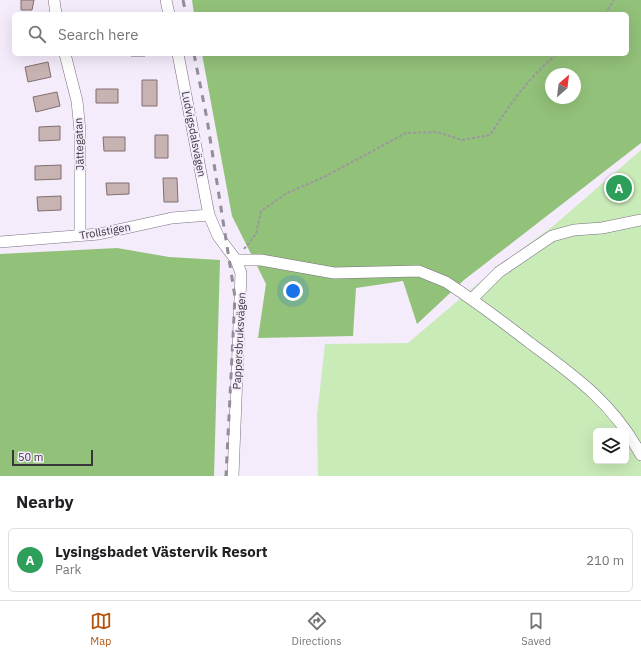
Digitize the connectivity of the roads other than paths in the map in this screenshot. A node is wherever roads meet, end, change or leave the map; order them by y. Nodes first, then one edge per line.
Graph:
1 (54, 0) edge
2 (166, 0) edge
3 (56, 12) edge
4 (169, 12) edge
5 (65, 56) edge
6 (178, 56) edge
7 (209, 215) junction
8 (641, 220) edge
9 (80, 236) junction
10 (0, 242) edge
11 (236, 260) junction
12 (472, 299) junction
13 (641, 455) edge
14 (233, 476) edge

1 - 3 street
2 - 4 street
5 - 9 street, Jättegatan
6 - 7 street, Ludvigsdalsvägen
7 - 9 street, Trollstigen
7 - 11 street, Pappersbruksvägen
8 - 12 street
9 - 10 street, Trollstigen
11 - 12 street
11 - 14 street, Pappersbruksvägen
12 - 13 street

